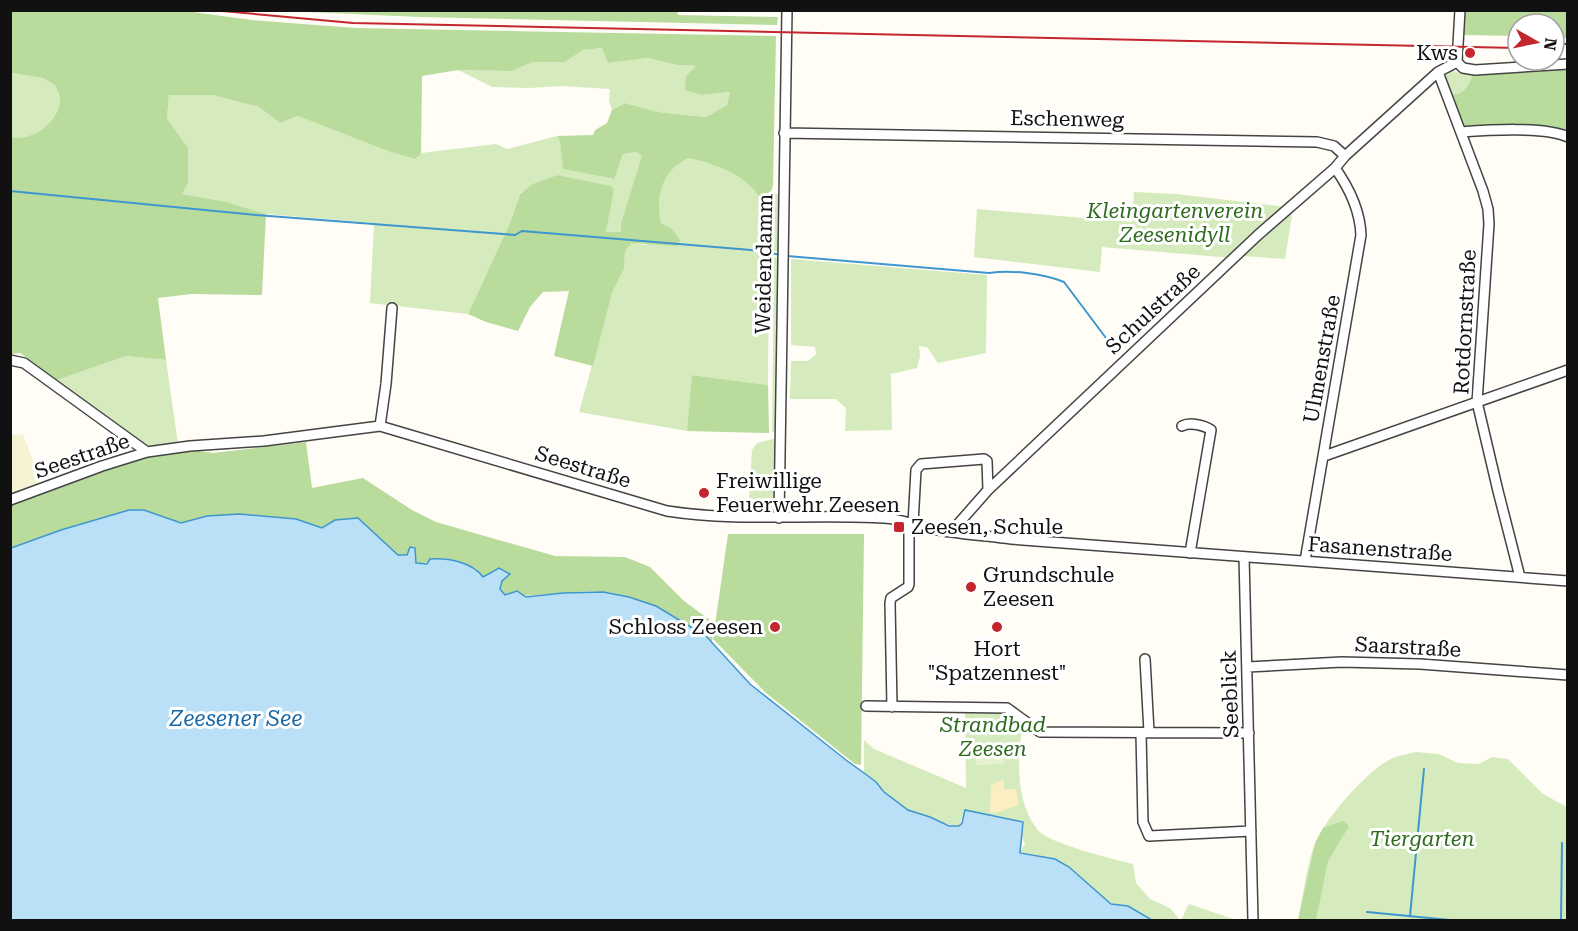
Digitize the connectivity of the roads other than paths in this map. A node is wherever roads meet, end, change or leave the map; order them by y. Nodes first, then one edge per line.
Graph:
1 (787, 10) edge
2 (1460, 10) edge
3 (1457, 62) junction
4 (1568, 64) edge
5 (1438, 72) junction
6 (1461, 132) junction
7 (784, 133) junction
8 (1568, 137) edge
9 (1345, 156) junction
10 (1335, 168) junction
11 (392, 308) dead end
12 (10, 360) edge
13 (1568, 370) edge
14 (1478, 402) junction
15 (380, 426) junction
16 (1182, 426) dead end
17 (147, 452) junction
18 (1323, 454) junction
19 (988, 490) junction
20 (10, 500) edge
21 (779, 518) junction
22 (911, 523) junction
23 (951, 532) junction
24 (1190, 553) junction
25 (1244, 557) junction
26 (1305, 561) junction
27 (1520, 577) junction
28 (1568, 581) edge
29 (1145, 659) dead end
30 (1247, 667) junction
31 (1568, 675) edge
32 (866, 706) dead end
33 (892, 707) junction
34 (1145, 733) junction
35 (1249, 733) junction
36 (1251, 831) junction
37 (1253, 921) edge

1 - 7 street, Weidendamm
2 - 3 street
3 - 4 street
3 - 5 street, Schulstraße
5 - 6 street, Rotdornstraße
5 - 9 street, Schulstraße
6 - 8 street
6 - 14 street, Rotdornstraße
7 - 9 street, Eschenweg
7 - 21 street, Weidendamm
9 - 10 street, Schulstraße
10 - 18 street, Ulmenstraße
10 - 19 street, Schulstraße
11 - 15 street
12 - 17 street
13 - 14 street
14 - 18 street
14 - 27 street, Rotdornstraße
15 - 17 street, Seestraße
15 - 21 street, Seestraße
16 - 24 street
17 - 20 street, Seestraße
18 - 26 street, Ulmenstraße
19 - 22 street
19 - 23 street, Schulstraße
21 - 22 street, Seestraße
22 - 23 street, Fasanenstraße
22 - 33 street
23 - 24 street, Fasanenstraße
24 - 25 street, Fasanenstraße
25 - 26 street, Fasanenstraße
25 - 30 street, Seeblick
26 - 27 street, Fasanenstraße
27 - 28 street, Fasanenstraße
29 - 34 street
30 - 31 street, Saarstraße
30 - 35 street, Seeblick
32 - 33 street
33 - 34 street
34 - 35 street
34 - 36 street
35 - 36 street, Seeblick
36 - 37 street, Seeblick

